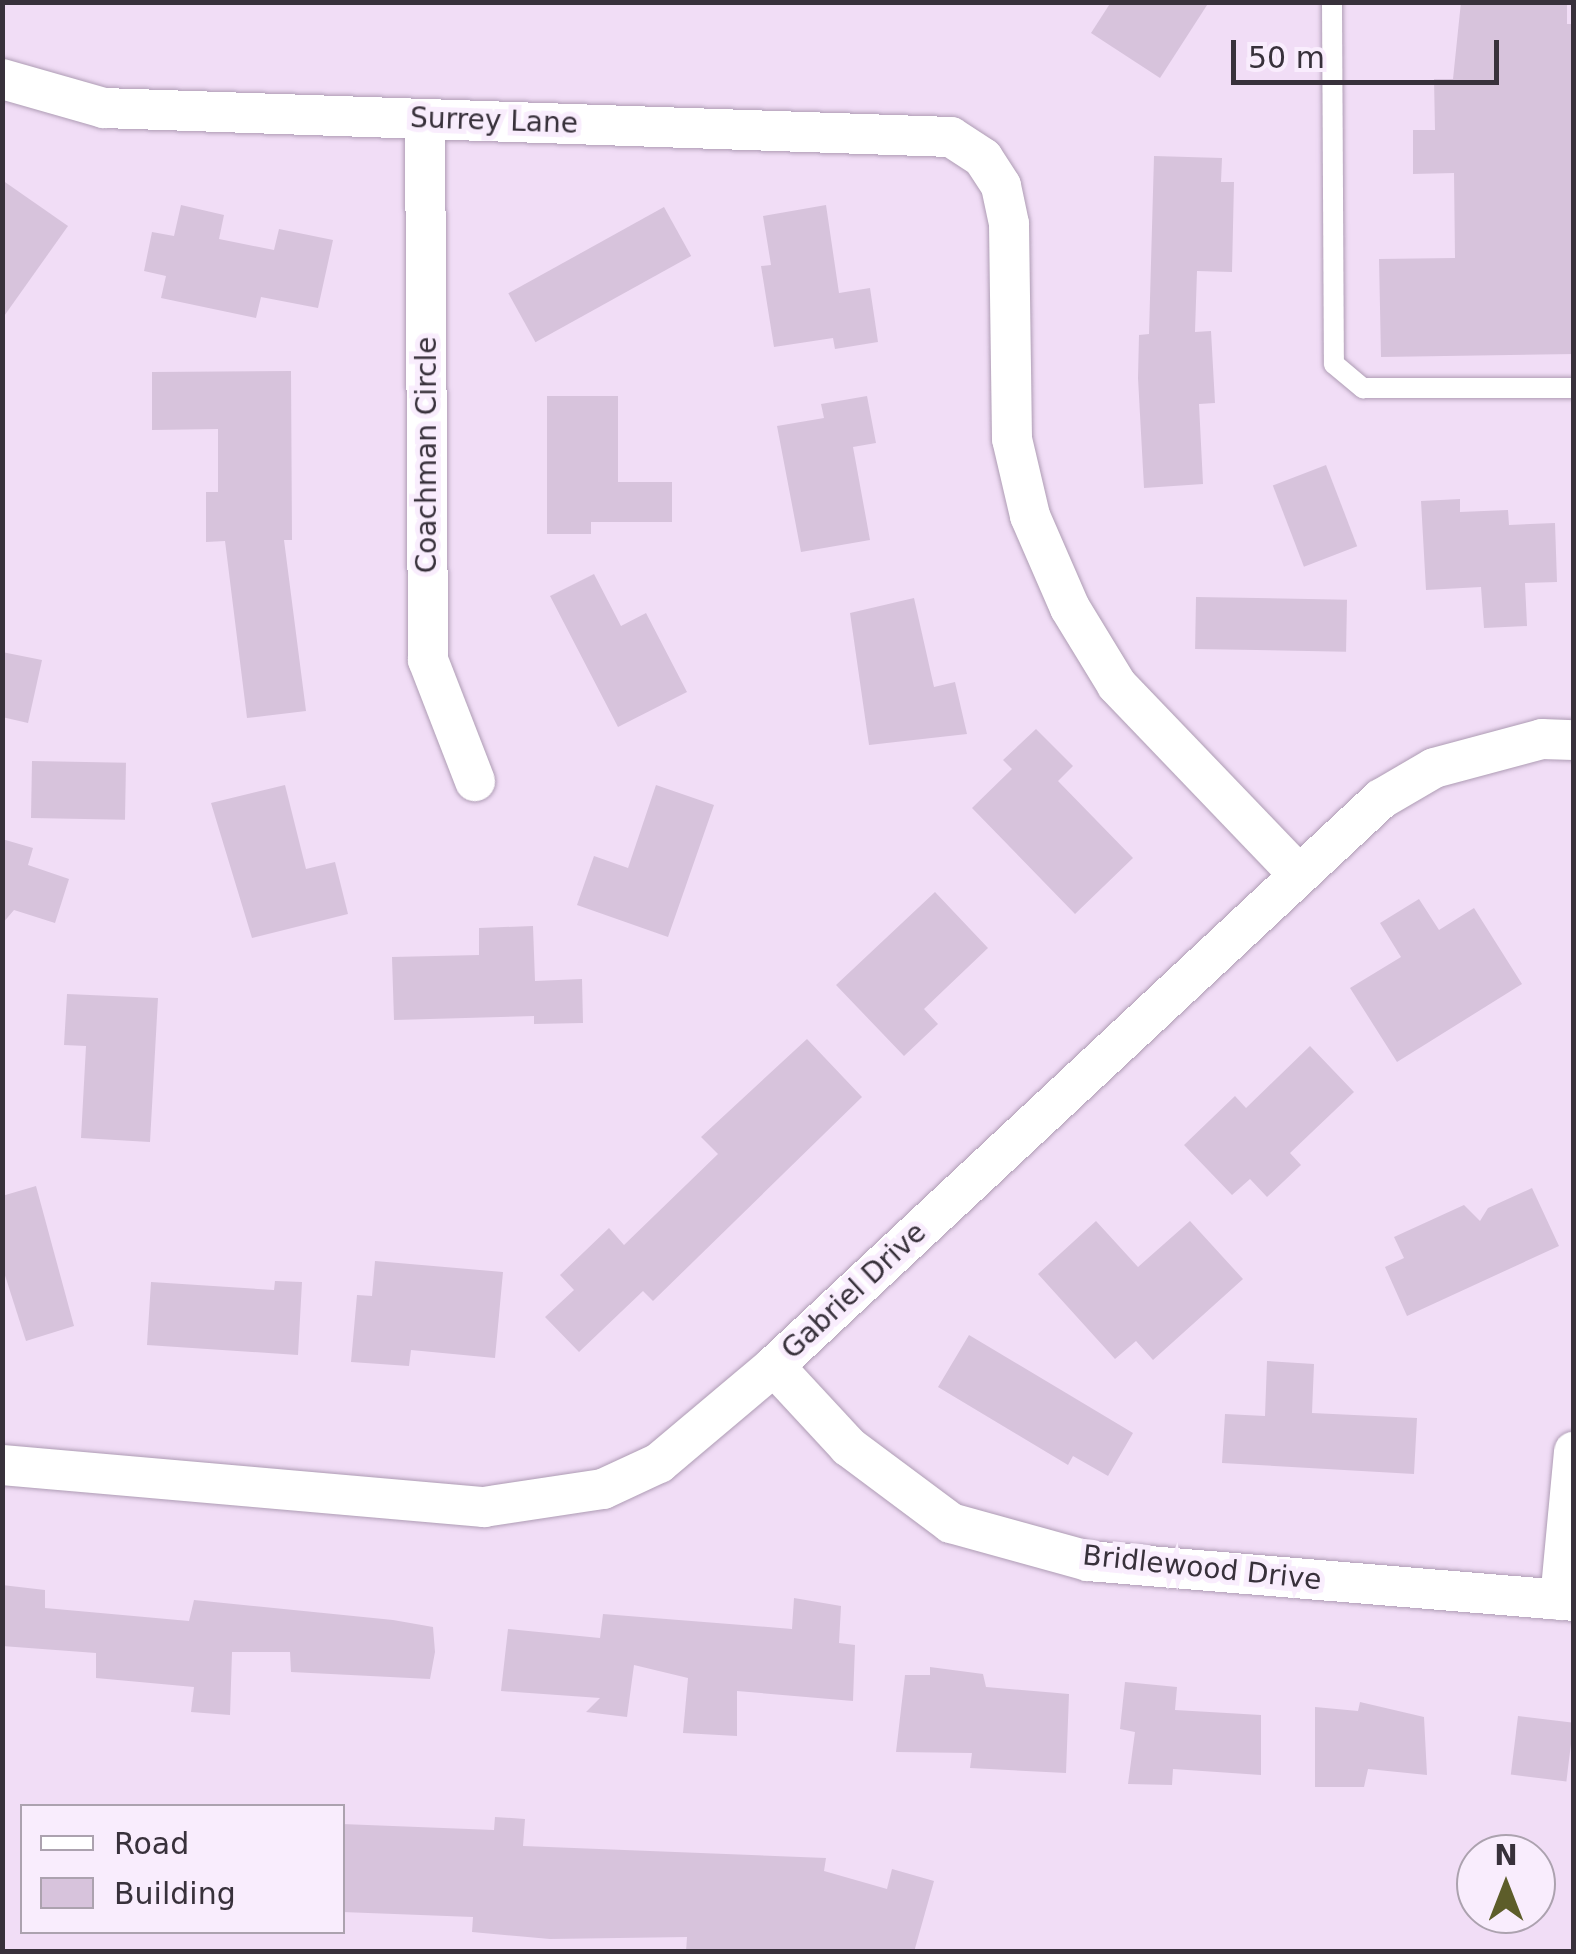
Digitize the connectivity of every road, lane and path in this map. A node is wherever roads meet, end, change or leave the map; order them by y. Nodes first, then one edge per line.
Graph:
1 (1332, 2) edge
2 (2, 79) edge
3 (425, 119) junction
4 (1574, 388) edge
5 (1574, 740) edge
6 (475, 781) dead end
7 (1297, 873) junction
8 (774, 1366) junction
9 (1574, 1452) edge
10 (2, 1466) edge
11 (1567, 1601) edge

1 - 4 lane
2 - 3 street, Surrey Lane
3 - 6 street, Coachman Circle
3 - 7 street, Surrey Lane
5 - 7 street, Gabriel Drive
7 - 8 street, Gabriel Drive
8 - 10 street, Gabriel Drive
8 - 11 street, Bridlewood Drive
9 - 11 street

